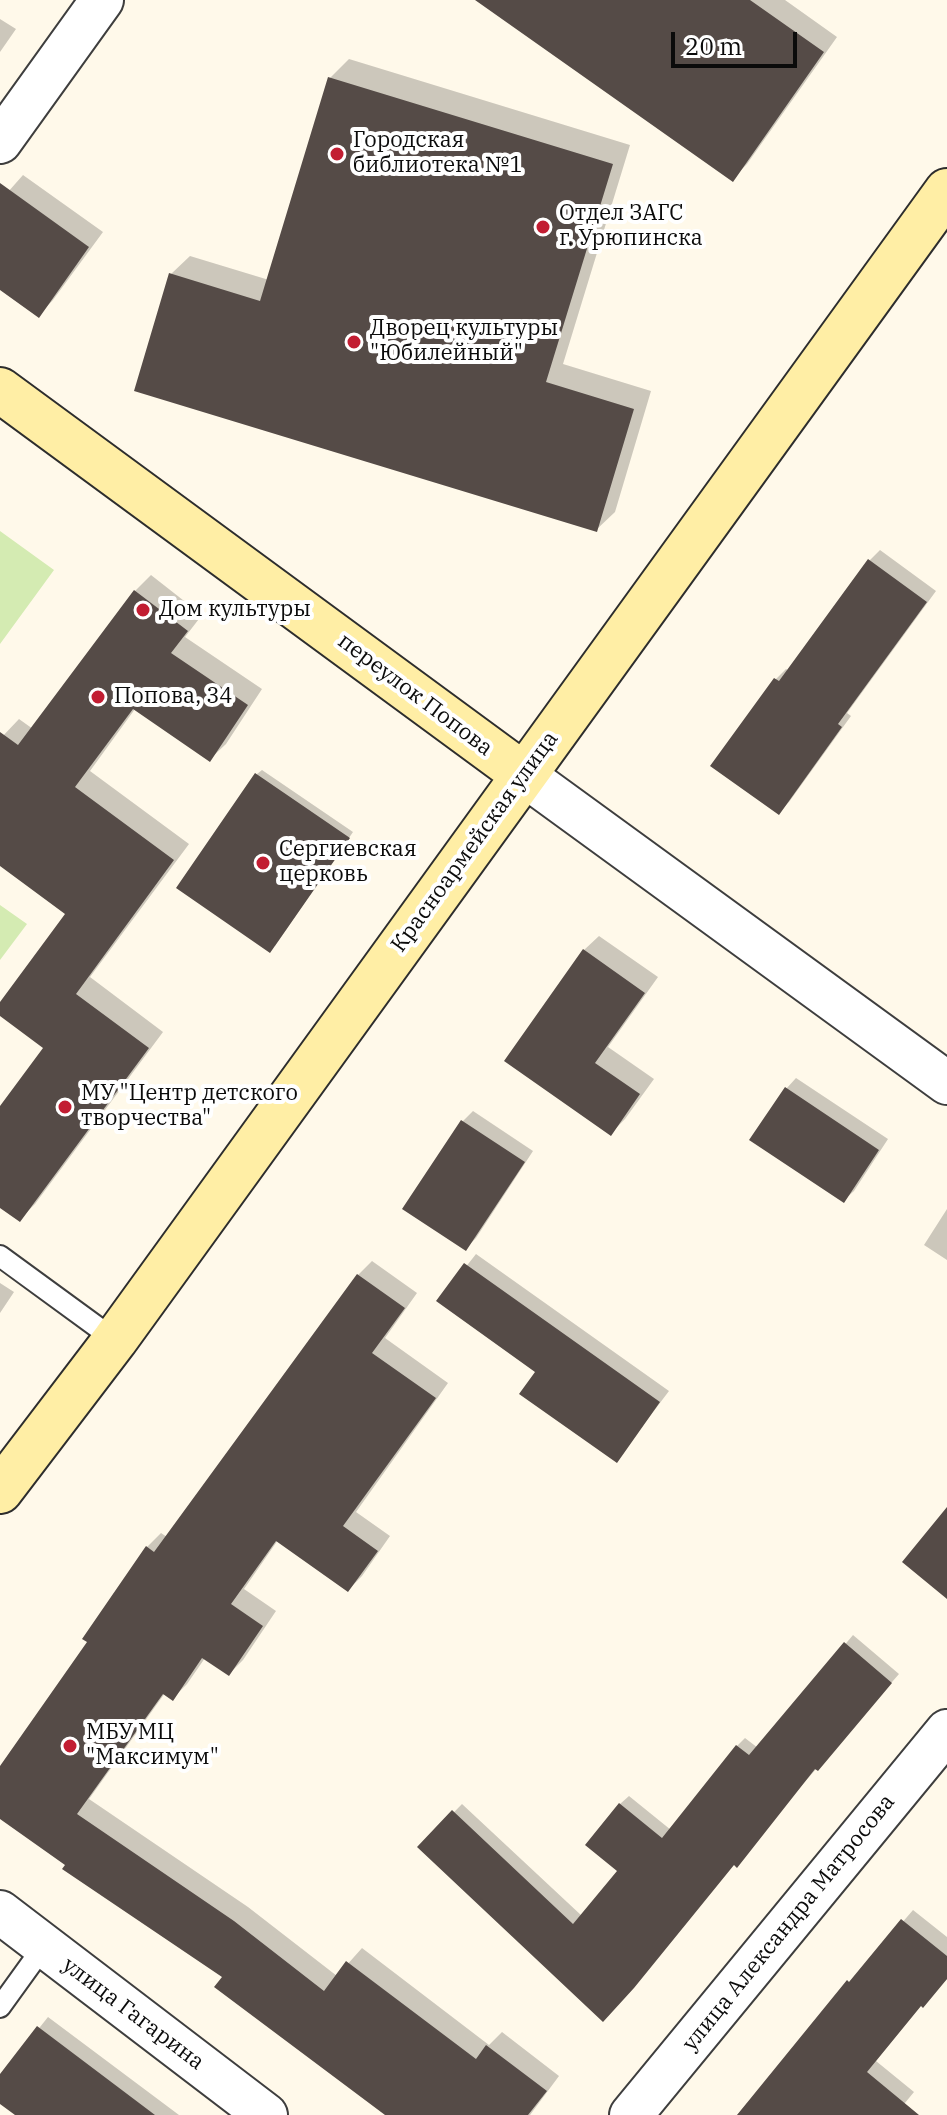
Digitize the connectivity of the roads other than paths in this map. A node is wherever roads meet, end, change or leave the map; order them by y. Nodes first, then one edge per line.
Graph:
1 (102, 0) edge
2 (0, 142) edge
3 (947, 191) edge
4 (0, 390) edge
5 (524, 775) junction
6 (947, 1083) edge
7 (0, 1256) edge
8 (115, 1340) junction
9 (0, 1491) edge
10 (947, 1731) edge
11 (0, 1912) edge
12 (44, 1946) junction
13 (0, 2007) edge
14 (266, 2115) edge
15 (631, 2115) edge

1 - 2 street
3 - 5 main road, Красноармейская улица
4 - 5 main road, переулок Попова
5 - 6 street, переулок Попова
5 - 8 main road, Красноармейская улица
7 - 8 lane
8 - 9 main road, Красноармейская улица
10 - 15 street, улица Александра Матросова
11 - 12 street, улица Гагарина
12 - 13 lane
12 - 14 street, улица Гагарина

